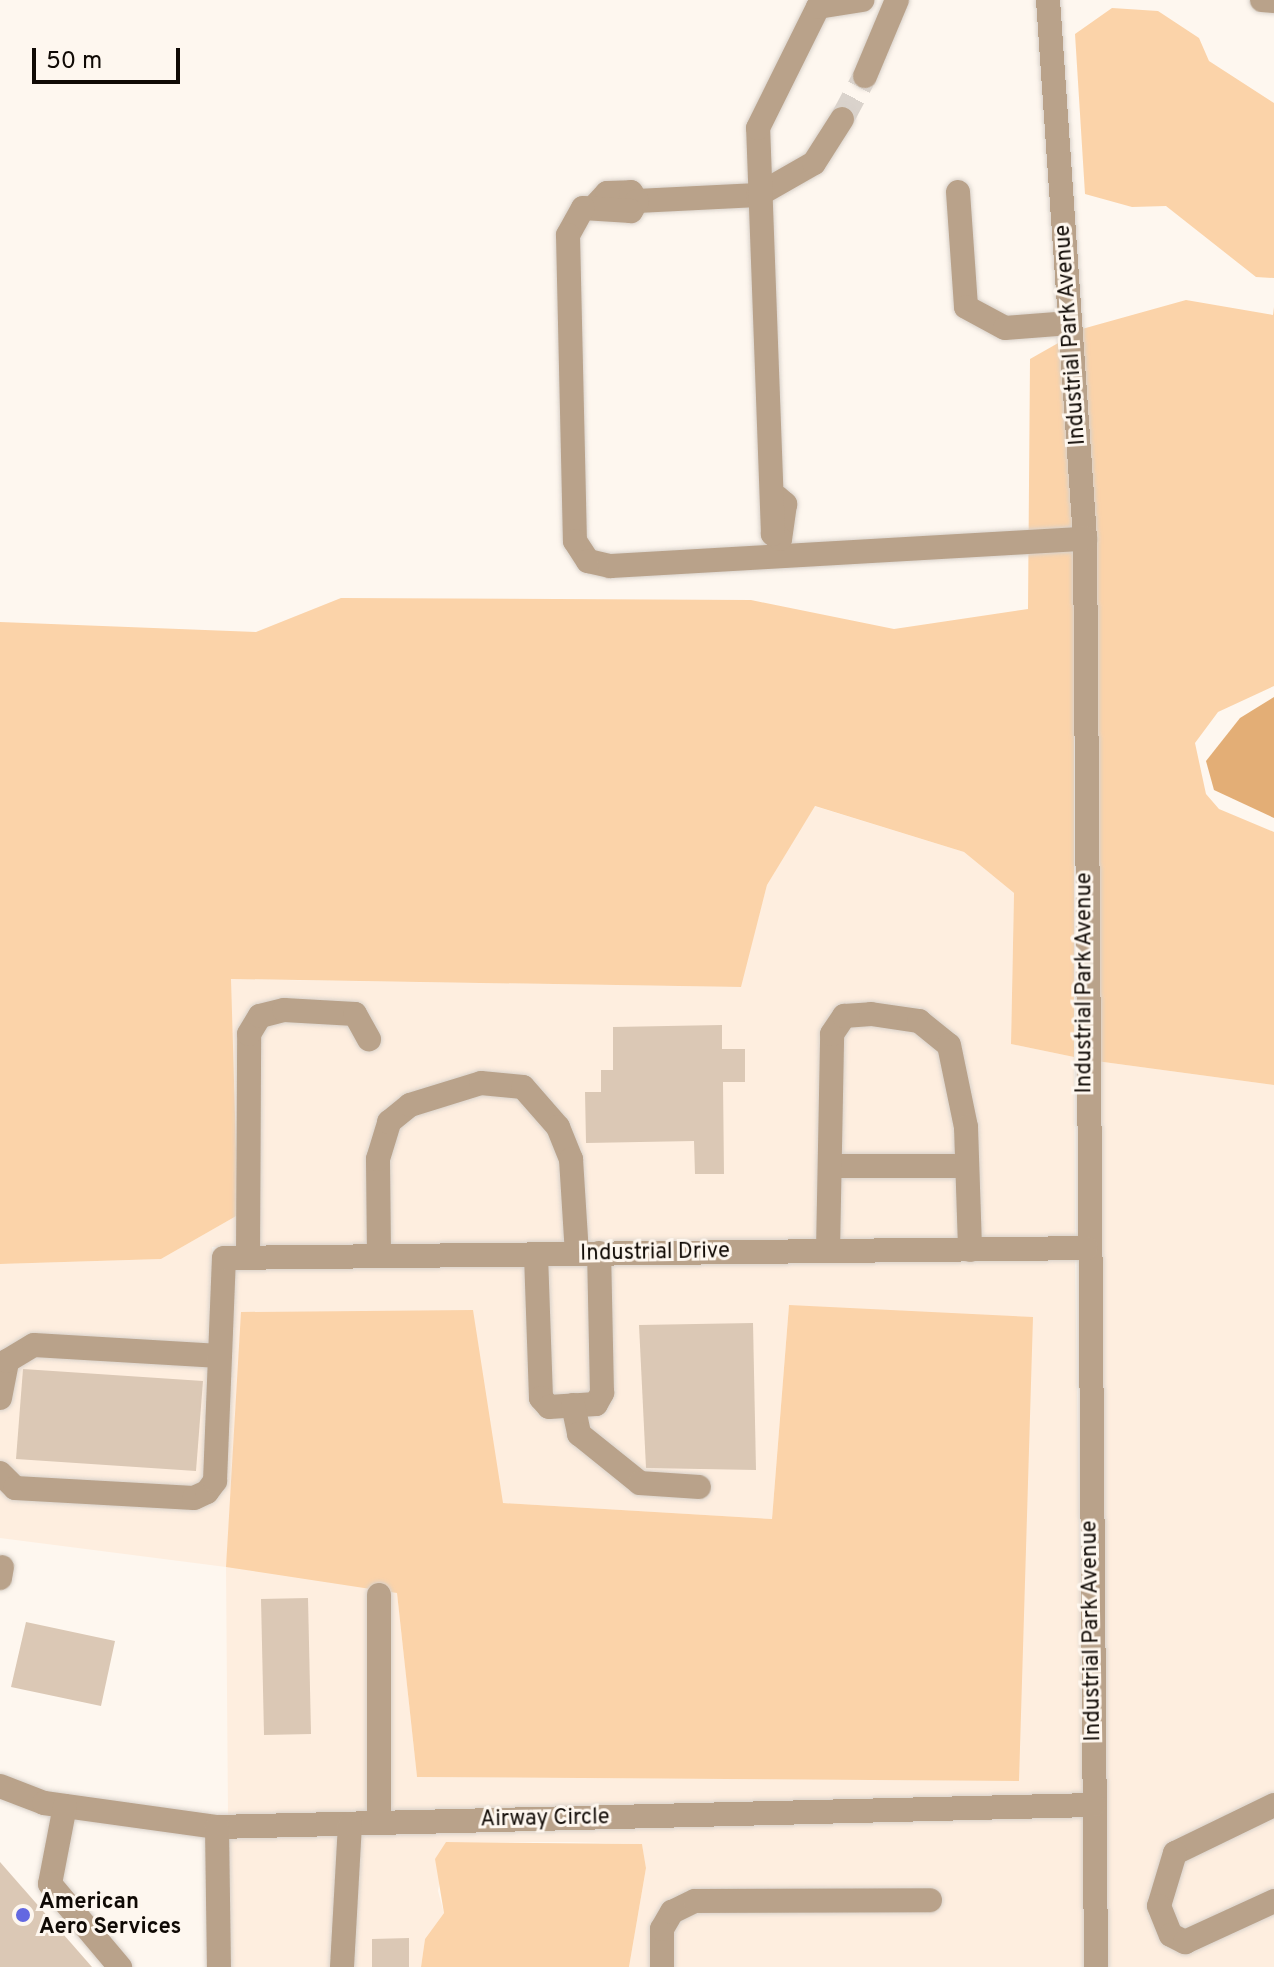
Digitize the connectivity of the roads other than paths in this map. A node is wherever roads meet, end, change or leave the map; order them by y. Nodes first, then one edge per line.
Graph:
1 (862, 0) edge
2 (897, 0) edge
3 (1048, 0) edge
4 (1262, 0) edge
5 (1272, 1) edge
6 (865, 76) tunnel mouth
7 (842, 119) tunnel mouth
8 (958, 192) dead end
9 (758, 195) junction
10 (1070, 323) junction
11 (1085, 539) junction
12 (780, 547) junction
13 (369, 1039) dead end
14 (831, 1166) junction
15 (967, 1166) junction
16 (1086, 1248) junction
17 (970, 1250) junction
18 (828, 1251) junction
19 (588, 1254) junction
20 (536, 1255) junction
21 (379, 1256) junction
22 (236, 1258) junction
23 (220, 1356) junction
24 (0, 1398) edge
25 (573, 1405) junction
26 (0, 1473) edge
27 (699, 1487) dead end
28 (379, 1595) dead end
29 (0, 1786) edge
30 (1094, 1805) junction
31 (65, 1806) junction
32 (1273, 1811) edge
33 (379, 1823) junction
34 (350, 1824) junction
35 (217, 1827) junction
36 (930, 1900) dead end
37 (1274, 1901) edge
38 (120, 1967) edge
39 (219, 1967) edge
40 (342, 1967) edge
41 (662, 1967) edge
42 (1096, 1967) edge

1 - 9 street
2 - 6 street
3 - 10 street, Industrial Park Avenue
4 - 5 street
7 - 9 street
8 - 10 street
9 - 12 street
9 - 12 street
10 - 11 street, Industrial Park Avenue
11 - 12 street
11 - 16 street, Industrial Park Avenue
13 - 22 street
14 - 15 street
14 - 15 street
14 - 18 street
15 - 17 street
16 - 17 street, Industrial Drive
16 - 30 street, Industrial Park Avenue
17 - 18 street, Industrial Drive
18 - 19 street, Industrial Drive
19 - 20 street, Industrial Drive
19 - 21 street
19 - 25 street
20 - 21 street, Industrial Drive
20 - 25 street
21 - 22 street, Industrial Drive
22 - 23 street
23 - 24 street
23 - 26 street
25 - 27 street
28 - 33 street
29 - 31 street, Airway Circle
30 - 33 street, Airway Circle
30 - 42 street, Industrial Park Avenue
31 - 35 street, Airway Circle
31 - 38 street
32 - 37 street
33 - 34 street, Airway Circle
34 - 35 street, Airway Circle
34 - 40 street
35 - 39 street
36 - 41 street

